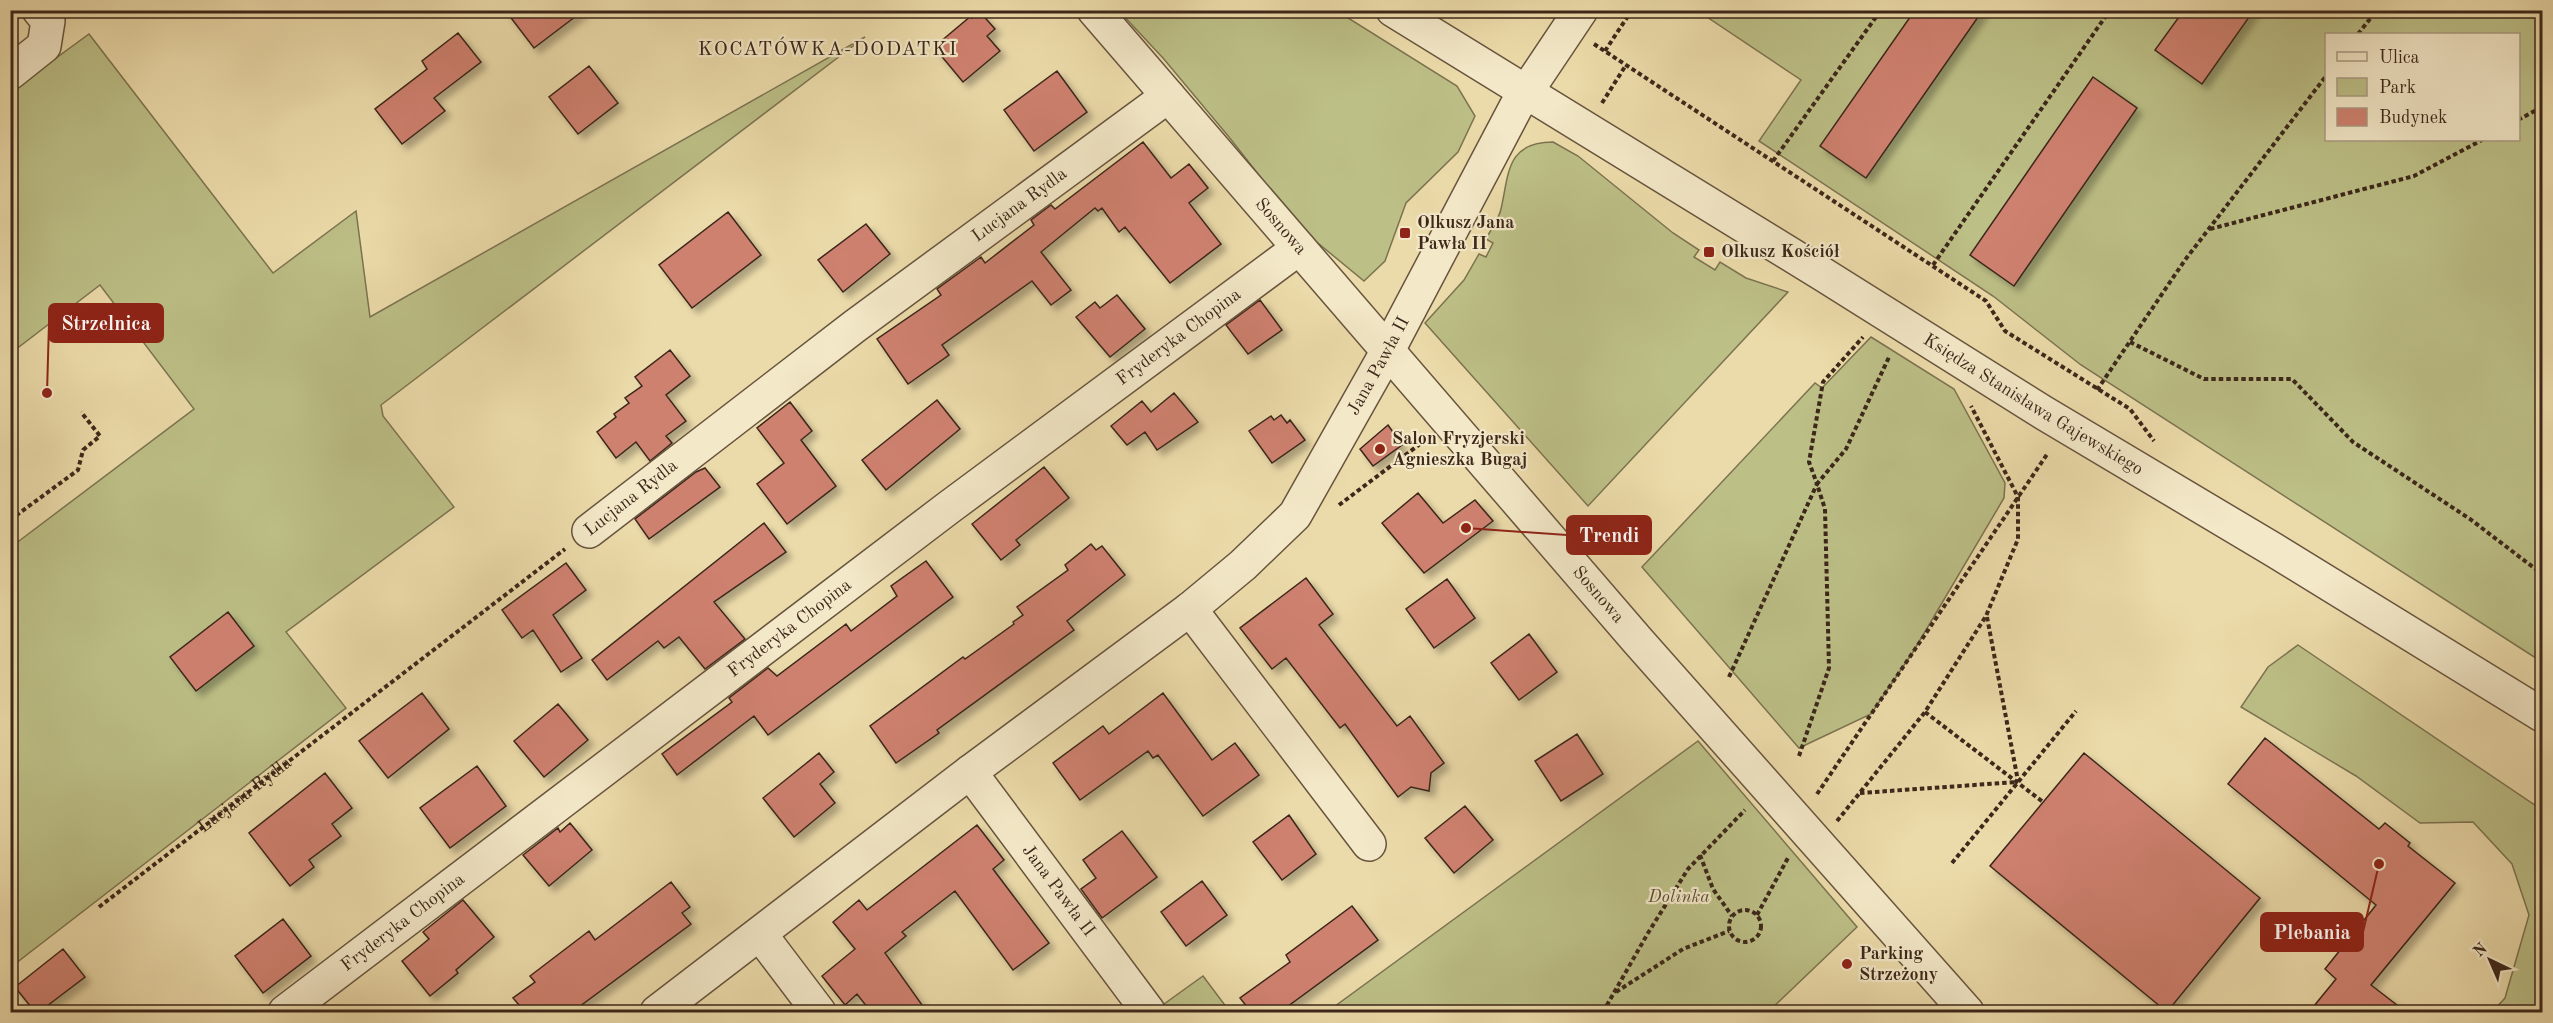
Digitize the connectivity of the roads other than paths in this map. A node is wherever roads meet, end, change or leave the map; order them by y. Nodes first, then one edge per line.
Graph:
1 (39, 10) edge
2 (1094, 10) edge
3 (1393, 10) edge
4 (1584, 24) edge
5 (10, 73) edge
6 (1524, 92) junction
7 (1168, 96) junction
8 (1299, 248) junction
9 (1387, 352) junction
10 (589, 531) road end
11 (1190, 609) junction
12 (2542, 715) edge
13 (970, 772) junction
14 (1369, 844) dead end
15 (760, 934) junction
16 (1148, 1011) dead end
17 (285, 1012) edge
18 (657, 1012) edge
19 (819, 1012) edge
20 (1967, 1012) edge

1 - 5 street
2 - 7 street, Sosnowa
3 - 6 street, Księdza Stanisława Gajewskiego
4 - 6 street, Jana Pawła II
6 - 9 street, Jana Pawła II
6 - 12 street, Księdza Stanisława Gajewskiego
7 - 8 street, Sosnowa
7 - 10 street, Lucjana Rydla
8 - 9 street, Sosnowa
8 - 17 street, Fryderyka Chopina
9 - 11 street, Jana Pawła II
9 - 20 street, Sosnowa
11 - 13 street, Jana Pawła II
11 - 14 street
13 - 15 street, Jana Pawła II
13 - 16 street, Jana Pawła II
15 - 18 street, Jana Pawła II
15 - 19 street

